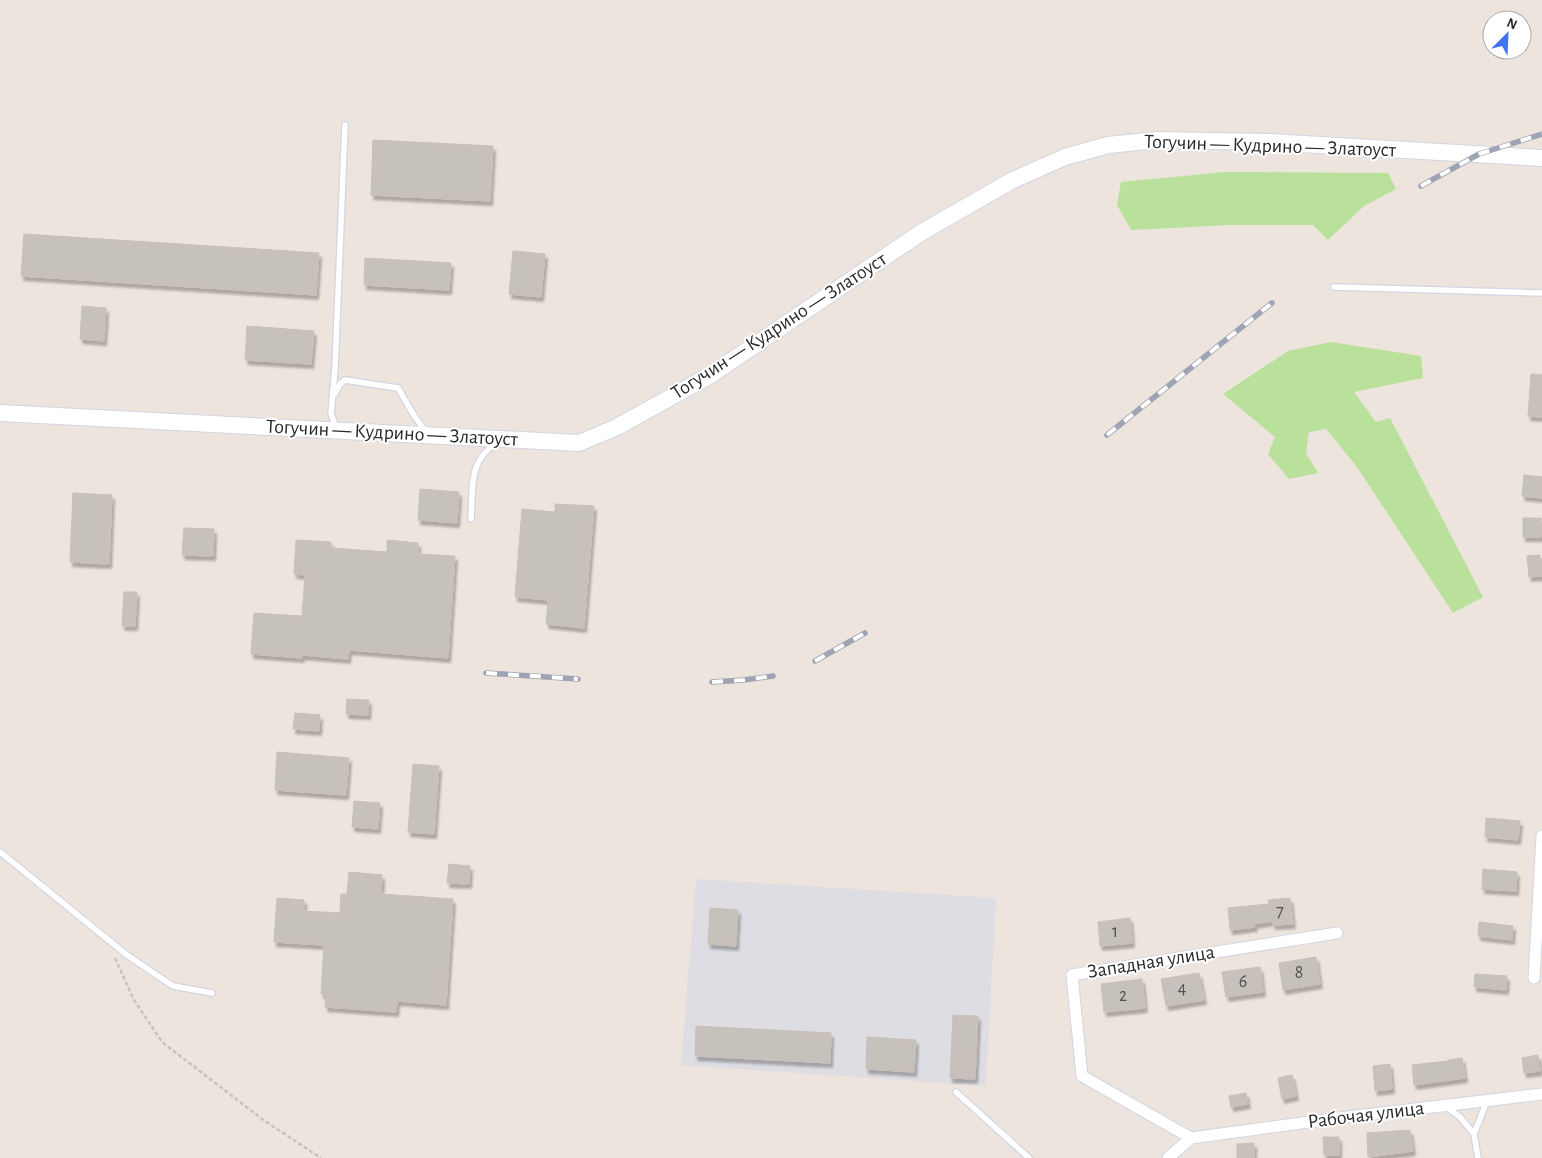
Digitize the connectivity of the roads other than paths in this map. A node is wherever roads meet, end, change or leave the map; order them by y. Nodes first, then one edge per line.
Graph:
1 (345, 125) dead end
2 (1542, 158) edge
3 (1334, 287) dead end
4 (1542, 293) edge
5 (333, 397) junction
6 (0, 413) edge
7 (337, 430) junction
8 (429, 435) junction
9 (502, 439) junction
10 (471, 519) dead end
11 (1542, 836) edge
12 (0, 852) edge
13 (1337, 933) dead end
14 (1534, 978) dead end
15 (212, 993) dead end
16 (956, 1092) dead end
17 (1542, 1094) edge
18 (1487, 1101) junction
19 (1444, 1106) junction
20 (1474, 1134) junction
21 (1190, 1138) junction
22 (1029, 1158) edge
23 (1168, 1158) edge
24 (1478, 1158) edge

1 - 5 lane
2 - 9 street, Тогучин — Кудрино — Златоуст
3 - 4 lane
5 - 7 lane
5 - 8 lane
6 - 7 street, Тогучин — Кудрино — Златоуст
7 - 8 street, Тогучин — Кудрино — Златоуст
8 - 9 street, Тогучин — Кудрино — Златоуст
9 - 10 lane
11 - 14 street
12 - 15 lane
13 - 21 street, Западная улица
16 - 22 lane
17 - 18 street, Рабочая улица
18 - 19 street, Рабочая улица
18 - 20 lane
19 - 20 lane
19 - 21 street, Рабочая улица
20 - 24 lane
21 - 23 street

